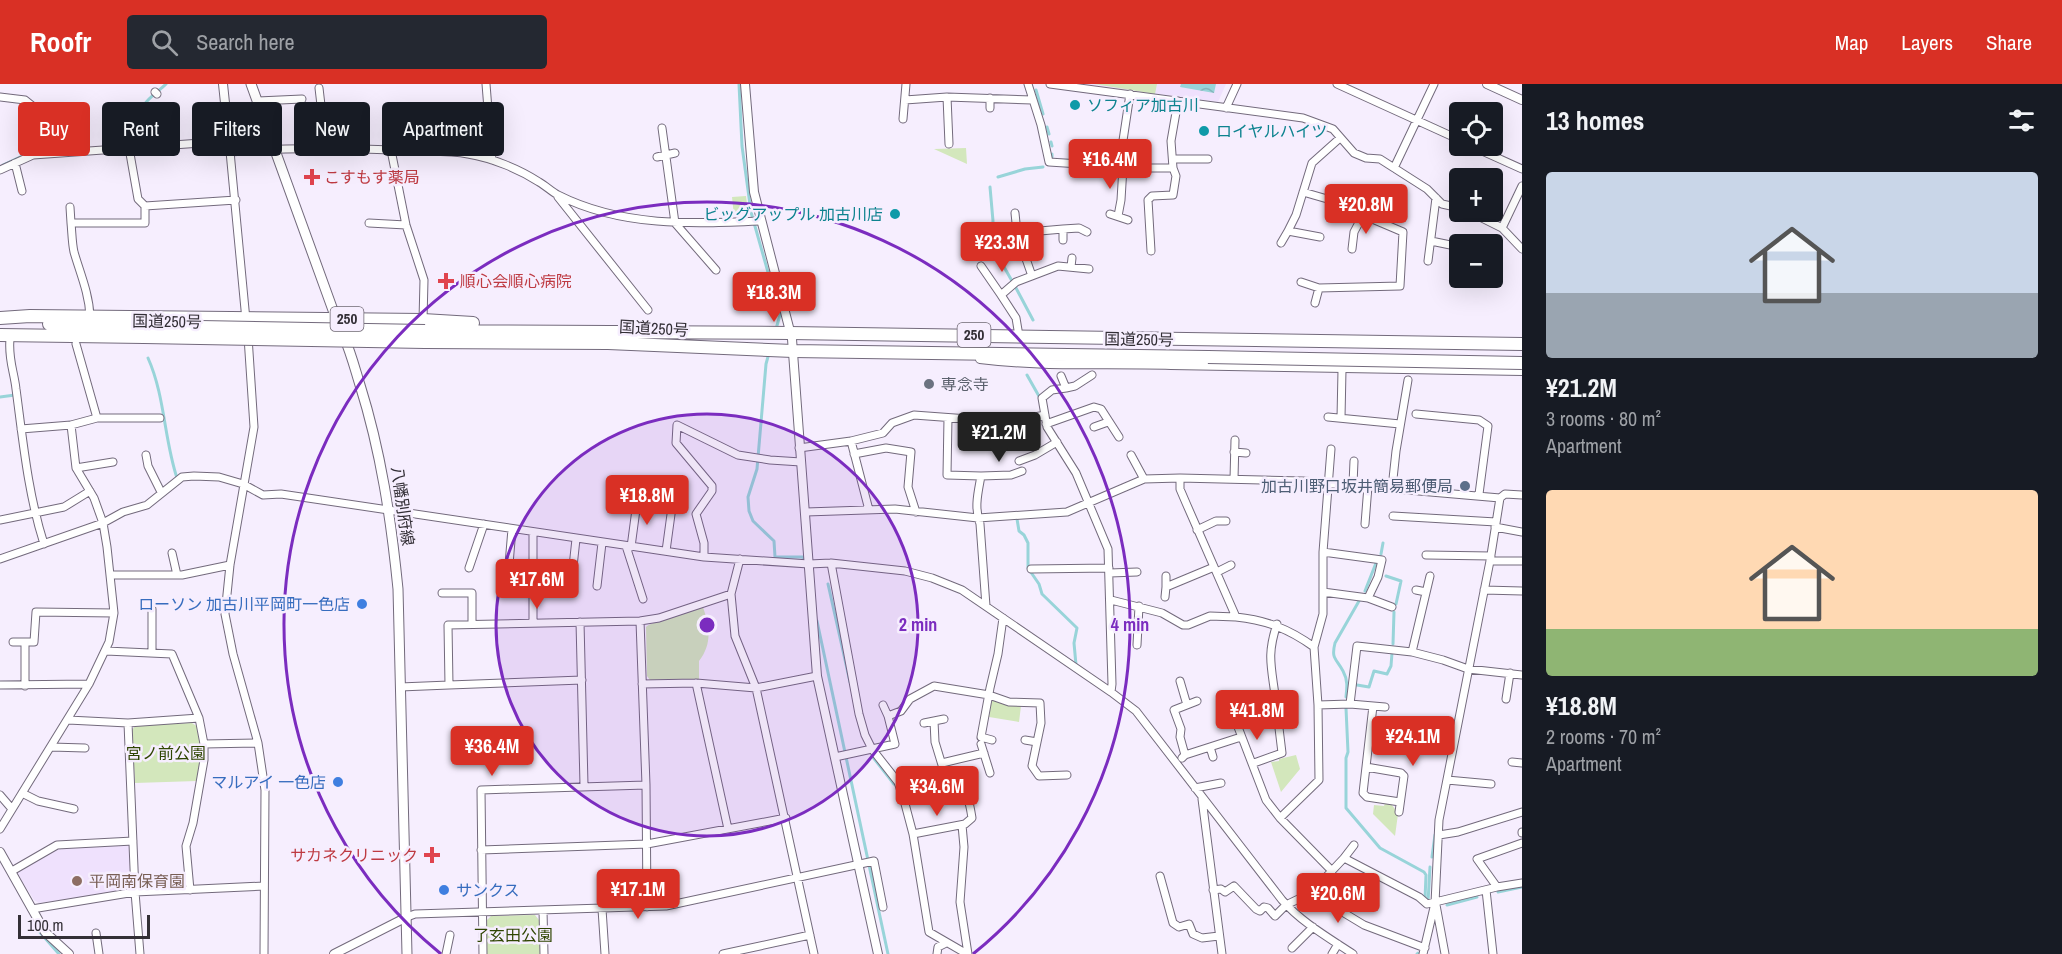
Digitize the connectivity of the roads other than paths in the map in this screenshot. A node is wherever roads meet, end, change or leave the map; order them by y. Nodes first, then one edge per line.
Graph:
1 (223, 84) edge
2 (251, 84) edge
3 (486, 84) edge
4 (745, 84) edge
5 (906, 84) edge
6 (1028, 84) edge
7 (1050, 84) edge
8 (1237, 84) edge
9 (1337, 84) edge
10 (1434, 84) edge
11 (1487, 84) edge
12 (319, 88) dead end
13 (1130, 94) junction
14 (0, 97) edge
15 (947, 97) junction
16 (990, 98) junction
17 (302, 99) dead end
18 (905, 100) junction
19 (1032, 100) junction
20 (1522, 100) edge
21 (258, 101) joint
22 (28, 102) edge
23 (225, 102) edge
24 (321, 102) edge
25 (488, 102) edge
26 (1177, 103) junction
27 (990, 108) dead end
28 (1226, 108) junction
29 (903, 119) dead end
30 (1416, 120) junction
31 (662, 128) dead end
32 (1449, 135) edge
33 (1340, 138) junction
34 (949, 144) dead end
35 (102, 149) edge
36 (675, 153) dead end
37 (130, 156) edge
38 (231, 156) edge
39 (278, 156) edge
40 (392, 156) edge
41 (478, 156) edge
42 (492, 156) edge
43 (661, 156) junction
44 (1493, 156) edge
45 (1173, 159) junction
46 (1197, 159) junction
47 (1208, 159) dead end
48 (492, 160) junction
49 (15, 163) junction
50 (1121, 167) junction
51 (1173, 168) junction
52 (1394, 168) junction
53 (1197, 169) dead end
54 (1522, 169) edge
55 (0, 170) edge
56 (1522, 186) edge
57 (22, 191) dead end
58 (1303, 192) junction
59 (557, 195) junction
60 (1436, 198) junction
61 (236, 200) junction
62 (145, 206) junction
63 (1449, 206) edge
64 (70, 207) dead end
65 (1015, 213) dead end
66 (1363, 215) junction
67 (1128, 220) dead end
68 (760, 221) junction
69 (1490, 222) edge
70 (71, 223) junction
71 (369, 223) dead end
72 (675, 223) junction
73 (406, 225) junction
74 (1502, 228) junction
75 (1063, 229) junction
76 (1288, 231) junction
77 (1087, 232) dead end
78 (1017, 233) junction
79 (1320, 237) dead end
80 (1064, 240) dead end
81 (1431, 241) junction
82 (1281, 243) dead end
83 (1449, 245) edge
84 (1352, 249) dead end
85 (1522, 249) edge
86 (1151, 251) dead end
87 (1072, 258) dead end
88 (1428, 261) dead end
89 (981, 266) dead end
90 (1071, 267) junction
91 (1089, 269) dead end
92 (716, 270) dead end
93 (1032, 276) junction
94 (1301, 282) dead end
95 (1318, 288) junction
96 (1001, 296) junction
97 (1315, 303) dead end
98 (648, 310) dead end
99 (90, 316) junction
100 (0, 318) edge
101 (246, 319) junction
102 (336, 319) junction
103 (0, 323) edge
104 (144, 331) junction
105 (424, 331) junction
106 (790, 333) junction
107 (1019, 336) junction
108 (5, 337) edge
109 (1305, 340) junction
110 (76, 344) dead end
111 (1522, 344) edge
112 (792, 351) junction
113 (926, 352) junction
114 (1522, 363) edge
115 (1304, 368) junction
116 (1342, 370) junction
117 (1522, 371) edge
118 (1092, 375) dead end
119 (1061, 376) dead end
120 (1408, 380) dead end
121 (1066, 388) junction
122 (1432, 405) dead end
123 (1045, 414) junction
124 (1416, 414) dead end
125 (1431, 415) junction
126 (1328, 417) dead end
127 (97, 418) junction
128 (160, 418) dead end
129 (948, 418) junction
130 (1341, 418) junction
131 (1108, 422) junction
132 (1046, 424) junction
133 (1400, 424) junction
134 (71, 425) junction
135 (1094, 427) dead end
136 (21, 429) junction
137 (1119, 437) dead end
138 (1234, 440) dead end
139 (850, 441) junction
140 (1057, 442) junction
141 (800, 448) junction
142 (1331, 449) dead end
143 (1234, 452) junction
144 (1246, 453) dead end
145 (854, 454) junction
146 (146, 455) dead end
147 (1131, 455) dead end
148 (1019, 461) dead end
149 (1354, 461) dead end
150 (113, 462) dead end
151 (801, 462) junction
152 (76, 468) junction
153 (1022, 471) dead end
154 (981, 476) junction
155 (1180, 478) junction
156 (1144, 479) junction
157 (1234, 479) junction
158 (1328, 483) junction
159 (243, 484) junction
160 (1353, 484) junction
161 (1368, 486) junction
162 (1392, 488) junction
163 (90, 491) junction
164 (161, 492) junction
165 (1479, 494) junction
166 (1522, 495) edge
167 (1500, 498) junction
168 (637, 502) dead end
169 (1089, 502) junction
170 (667, 506) dead end
171 (869, 510) junction
172 (390, 511) junction
173 (806, 512) junction
174 (916, 512) junction
175 (34, 513) junction
176 (1393, 516) dead end
177 (978, 518) junction
178 (0, 520) edge
179 (1226, 521) dead end
180 (103, 523) junction
181 (483, 524) junction
182 (1365, 524) dead end
183 (1496, 524) junction
184 (512, 529) junction
185 (1197, 530) junction
186 (532, 532) junction
187 (1522, 532) edge
188 (576, 539) junction
189 (602, 543) junction
190 (44, 544) junction
191 (629, 546) junction
192 (666, 551) junction
193 (1323, 552) junction
194 (172, 553) dead end
195 (1426, 555) dead end
196 (704, 557) junction
197 (1491, 558) junction
198 (0, 559) edge
199 (740, 559) junction
200 (1522, 561) edge
201 (831, 563) junction
202 (809, 564) junction
203 (230, 565) junction
204 (1231, 565) dead end
205 (469, 568) dead end
206 (1031, 569) dead end
207 (1215, 569) junction
208 (1110, 571) junction
209 (1137, 572) dead end
210 (110, 575) junction
211 (177, 575) junction
212 (508, 576) dead end
213 (1166, 576) dead end
214 (1430, 576) dead end
215 (454, 584) dead end
216 (571, 585) dead end
217 (597, 586) dead end
218 (1166, 586) junction
219 (1416, 590) dead end
220 (1484, 590) junction
221 (1522, 591) edge
222 (455, 592) junction
223 (1323, 592) junction
224 (1426, 592) junction
225 (442, 593) dead end
226 (731, 594) junction
227 (1165, 597) dead end
228 (1368, 598) junction
229 (643, 599) dead end
230 (1111, 600) junction
231 (986, 606) junction
232 (1139, 606) junction
233 (1392, 606) dead end
234 (152, 609) dead end
235 (114, 613) junction
236 (1236, 617) junction
237 (1003, 618) junction
238 (640, 621) junction
239 (533, 622) junction
240 (580, 622) junction
241 (472, 624) junction
242 (1277, 624) junction
243 (13, 642) dead end
244 (25, 642) junction
245 (1137, 645) dead end
246 (1314, 646) junction
247 (106, 651) junction
248 (1412, 652) junction
249 (152, 653) junction
250 (1468, 669) junction
251 (1510, 673) junction
252 (1522, 675) edge
253 (817, 676) junction
254 (582, 680) junction
255 (1180, 681) dead end
256 (696, 683) junction
257 (90, 684) junction
258 (642, 684) junction
259 (0, 685) edge
260 (449, 685) junction
261 (25, 686) junction
262 (400, 687) junction
263 (756, 688) junction
264 (1111, 692) junction
265 (989, 694) junction
266 (1275, 695) junction
267 (1506, 699) dead end
268 (1197, 701) dead end
269 (1350, 704) junction
270 (883, 705) dead end
271 (1187, 705) junction
272 (1318, 705) junction
273 (1373, 706) junction
274 (1385, 707) dead end
275 (888, 716) junction
276 (199, 718) junction
277 (944, 719) dead end
278 (68, 720) junction
279 (934, 722) junction
280 (128, 723) junction
281 (924, 723) dead end
282 (1242, 737) junction
283 (992, 740) dead end
284 (1025, 740) dead end
285 (1037, 742) junction
286 (1319, 742) junction
287 (1328, 742) dead end
288 (258, 743) junction
289 (204, 744) junction
290 (981, 744) dead end
291 (51, 747) junction
292 (1210, 747) junction
293 (85, 748) dead end
294 (872, 749) junction
295 (984, 753) junction
296 (1185, 755) junction
297 (835, 757) junction
298 (1213, 757) dead end
299 (1177, 762) junction
300 (1512, 762) dead end
301 (942, 763) junction
302 (1254, 763) junction
303 (1522, 763) edge
304 (1366, 767) junction
305 (990, 773) dead end
306 (1067, 775) dead end
307 (1447, 780) junction
308 (1221, 783) dead end
309 (646, 784) junction
310 (1491, 784) dead end
311 (584, 785) junction
312 (949, 788) junction
313 (1195, 788) junction
314 (22, 793) junction
315 (0, 795) edge
316 (1202, 797) junction
317 (904, 800) junction
318 (1400, 802) junction
319 (12, 809) junction
320 (74, 809) dead end
321 (1399, 812) dead end
322 (1522, 812) edge
323 (786, 818) junction
324 (1280, 818) junction
325 (962, 825) junction
326 (0, 829) edge
327 (728, 829) junction
328 (913, 834) junction
329 (1439, 835) junction
330 (133, 841) junction
331 (1522, 843) edge
332 (647, 844) junction
333 (1354, 845) dead end
334 (481, 850) junction
335 (0, 852) edge
336 (1344, 858) junction
337 (858, 865) junction
338 (12, 871) junction
339 (1332, 871) junction
340 (1376, 875) junction
341 (1160, 876) dead end
342 (798, 878) junction
343 (1522, 883) edge
344 (264, 886) junction
345 (1497, 887) junction
346 (190, 890) junction
347 (1214, 890) junction
348 (1486, 890) junction
349 (135, 892) junction
350 (1311, 892) junction
351 (1368, 892) dead end
352 (1436, 903) junction
353 (1286, 905) junction
354 (647, 907) junction
355 (883, 907) dead end
356 (32, 909) junction
357 (602, 909) junction
358 (543, 910) junction
359 (482, 912) junction
360 (407, 917) junction
361 (1313, 927) junction
362 (96, 933) dead end
363 (450, 935) dead end
364 (810, 935) junction
365 (1219, 936) junction
366 (946, 943) junction
367 (1338, 944) junction
368 (1292, 948) dead end
369 (756, 951) edge
370 (1424, 951) edge
371 (69, 954) edge
372 (99, 954) edge
373 (140, 954) edge
374 (264, 954) edge
375 (334, 954) edge
376 (407, 954) edge
377 (446, 954) edge
378 (483, 954) edge
379 (544, 954) edge
380 (605, 954) edge
381 (723, 954) edge
382 (814, 954) edge
383 (878, 954) edge
384 (936, 954) edge
385 (968, 954) edge
386 (1222, 954) edge
387 (1332, 954) edge
388 (1353, 954) edge
389 (1445, 954) edge
390 (1493, 954) edge

1 - 23 street
2 - 21 main road, 八幡別府線
3 - 25 street
4 - 68 street
5 - 18 street
6 - 19 street
7 - 13 street
8 - 28 street
9 - 30 street
10 - 30 street
11 - 20 street
12 - 24 street
13 - 26 street
13 - 50 street
14 - 22 street
15 - 16 street
15 - 18 street
15 - 34 street
16 - 19 street
16 - 27 street
17 - 21 street
18 - 29 street
19 - 50 street
26 - 28 street
26 - 45 street
28 - 33 street
30 - 32 street
30 - 52 street
31 - 43 street
33 - 52 street
33 - 58 street
35 - 49 street
36 - 43 street
37 - 62 street
38 - 61 street
39 - 102 main road, 八幡別府線
40 - 73 street
41 - 48 street
42 - 48 street
43 - 72 street
44 - 54 street
45 - 46 street
45 - 51 street
46 - 47 street
46 - 53 street
48 - 59 street
49 - 55 street
49 - 57 street
50 - 51 street
50 - 67 street
51 - 86 street
52 - 60 street
56 - 74 street
58 - 66 street
58 - 76 street
59 - 72 street
59 - 98 street
60 - 63 street
60 - 81 street
61 - 62 street
61 - 101 street
62 - 70 street
64 - 70 street
65 - 78 street
66 - 84 street
66 - 95 street
68 - 72 street
68 - 106 street
69 - 74 street
70 - 99 street
71 - 73 street
72 - 92 street
73 - 105 street
74 - 85 street
75 - 77 street
75 - 78 street
75 - 80 street
76 - 79 street
76 - 82 street
78 - 93 street
81 - 83 street
81 - 88 street
87 - 90 street
89 - 96 street
90 - 91 street
90 - 93 street
93 - 96 street
94 - 95 street
95 - 97 street
96 - 107 street
99 - 100 highway, 250
99 - 101 highway, 250
101 - 102 highway, 250
101 - 159 street
102 - 105 highway, 250
102 - 172 main road, 八幡別府線
103 - 104 highway, 国道250号 / 250
104 - 105 highway, 国道250号 / 250, bridge
104 - 108 highway, 国道250号 / 250
105 - 106 highway, 国道250号 / 250
105 - 112 highway, 国道250号 / 250
106 - 107 highway, 国道250号 / 250
106 - 112 street
107 - 109 highway, 国道250号 / 250
108 - 136 street
109 - 111 highway, 国道250号 / 250
109 - 115 street
110 - 127 street
112 - 113 highway, 国道250号 / 250
112 - 141 street
113 - 114 highway, 国道250号 / 250, bridge
113 - 115 street
115 - 116 street
116 - 117 street
116 - 130 street
118 - 121 street
119 - 121 street
120 - 133 street
121 - 123 street
122 - 125 street
123 - 129 street
123 - 132 street
124 - 125 street
125 - 165 street
126 - 130 street
127 - 128 street
127 - 134 street
129 - 139 street
129 - 154 street
130 - 133 street
131 - 132 street
131 - 135 street
131 - 137 street
132 - 140 street
133 - 162 street
134 - 136 street
134 - 152 street
136 - 175 street
138 - 143 street
139 - 141 street
139 - 145 street
140 - 148 street
140 - 169 street
141 - 151 street
142 - 158 street
143 - 144 street
143 - 157 street
145 - 171 street
145 - 174 street
146 - 164 street
147 - 156 street
149 - 160 street
150 - 152 street
151 - 173 street
151 - 196 street
152 - 163 street
153 - 154 street
154 - 177 street
155 - 156 street
155 - 157 street
155 - 185 street
156 - 169 street
157 - 158 street
158 - 160 street
158 - 193 street
159 - 164 street
159 - 172 street
159 - 203 street
160 - 161 street
161 - 162 street
161 - 182 street
162 - 165 street
163 - 175 street
163 - 180 street
164 - 180 street
165 - 167 street
166 - 167 street
167 - 183 street
168 - 191 street
169 - 177 street
169 - 208 street
170 - 192 street
171 - 173 street
171 - 174 street
172 - 181 street
172 - 262 main road, 八幡別府線
173 - 202 street
174 - 177 street
175 - 178 street
175 - 190 street
176 - 183 street
177 - 231 street
179 - 185 street
180 - 190 street
180 - 210 street
181 - 184 street
181 - 205 street
183 - 187 street
183 - 197 street
184 - 186 street
184 - 212 street
185 - 207 street
186 - 188 street
186 - 239 street
188 - 189 street
188 - 216 street
189 - 191 street
189 - 217 street
190 - 198 street
191 - 192 street
191 - 229 street
192 - 196 street
193 - 223 street
193 - 228 street
194 - 211 street
195 - 197 street
196 - 199 street
197 - 200 street
197 - 220 street
199 - 202 street
199 - 226 street
201 - 202 street
201 - 231 street
201 - 294 street
202 - 253 street
203 - 211 street
203 - 288 street
204 - 207 street
206 - 208 street
207 - 218 street
207 - 236 street
208 - 209 street
208 - 230 street
210 - 211 street
210 - 235 street
213 - 218 street
214 - 224 street
215 - 222 street
218 - 227 street
219 - 224 street
220 - 221 street
220 - 250 street
222 - 225 street
222 - 241 street
223 - 228 street
223 - 246 street
224 - 248 street
226 - 238 street
226 - 263 street
228 - 233 street
230 - 232 street
230 - 264 street
231 - 237 street
232 - 236 street
232 - 245 street
234 - 249 street
235 - 244 street
235 - 247 street
236 - 242 street
237 - 264 street
237 - 265 street
238 - 240 street
238 - 258 street
239 - 240 street
239 - 241 street
240 - 254 street
241 - 260 street
242 - 246 street
242 - 266 street
243 - 244 street
244 - 261 street
246 - 272 street
247 - 249 street
247 - 257 street
248 - 250 street
248 - 269 street
249 - 276 street
250 - 251 street
250 - 307 street
251 - 252 street
251 - 267 street
253 - 263 street
253 - 297 street
254 - 260 street
254 - 311 street
255 - 271 street
256 - 258 street
256 - 263 street
256 - 327 street
257 - 261 street
257 - 278 street
258 - 309 street
259 - 261 street
260 - 262 street
262 - 360 main road, 八幡別府線
263 - 323 street
264 - 299 street
265 - 275 street
265 - 283 street
265 - 285 street
266 - 282 street
266 - 302 street
268 - 271 street
269 - 272 street
269 - 273 street
270 - 275 street
271 - 296 street
272 - 286 street
273 - 274 street
273 - 304 street
275 - 294 street
276 - 280 street
276 - 289 street
277 - 279 street
278 - 280 street
278 - 291 street
279 - 281 street
279 - 301 street
280 - 330 street
282 - 292 street
282 - 302 street
284 - 285 street
285 - 306 street
286 - 287 street
286 - 324 street
288 - 289 street
288 - 344 street
289 - 346 street
290 - 295 street
291 - 293 street
291 - 314 street
292 - 296 street
292 - 298 street
294 - 297 street
294 - 317 street
295 - 301 street
295 - 305 street
296 - 299 street
297 - 337 street
299 - 313 street
300 - 303 street
301 - 312 street
302 - 324 street
304 - 318 street
304 - 318 street
307 - 310 street
307 - 329 street
308 - 313 street
309 - 311 street
309 - 332 street
311 - 334 street
312 - 317 street
312 - 325 street
313 - 316 street
314 - 319 street
314 - 320 street
315 - 319 street
316 - 347 street
316 - 353 street
317 - 328 street
318 - 321 street
319 - 326 street
322 - 329 street
323 - 327 street
323 - 342 street
324 - 339 street
325 - 328 street
325 - 385 street
327 - 332 street
328 - 366 street
329 - 352 street
330 - 338 street
330 - 349 street
331 - 345 street
332 - 334 street
332 - 354 street
333 - 336 street
334 - 359 street
335 - 338 street
336 - 339 street
336 - 340 street
337 - 342 street
337 - 355 street
337 - 383 street
338 - 356 street
339 - 350 street
340 - 351 street
340 - 352 street
341 - 365 street
342 - 354 street
342 - 364 street
343 - 345 street
344 - 346 street
344 - 374 street
345 - 348 street
346 - 349 street
347 - 353 street
347 - 365 street
348 - 352 street
348 - 390 street
349 - 356 street
349 - 373 street
350 - 353 street
350 - 370 street
352 - 370 street
352 - 389 street
353 - 361 street
354 - 357 street
356 - 371 street
357 - 358 street
357 - 380 street
358 - 359 street
358 - 379 street
359 - 360 street
359 - 378 street
360 - 375 street
360 - 376 main road, 八幡別府線
361 - 367 street
361 - 368 street
362 - 372 street
363 - 377 street
364 - 369 street
364 - 382 street
365 - 386 street
366 - 384 street
366 - 385 street
367 - 387 street
367 - 388 street
369 - 381 street

